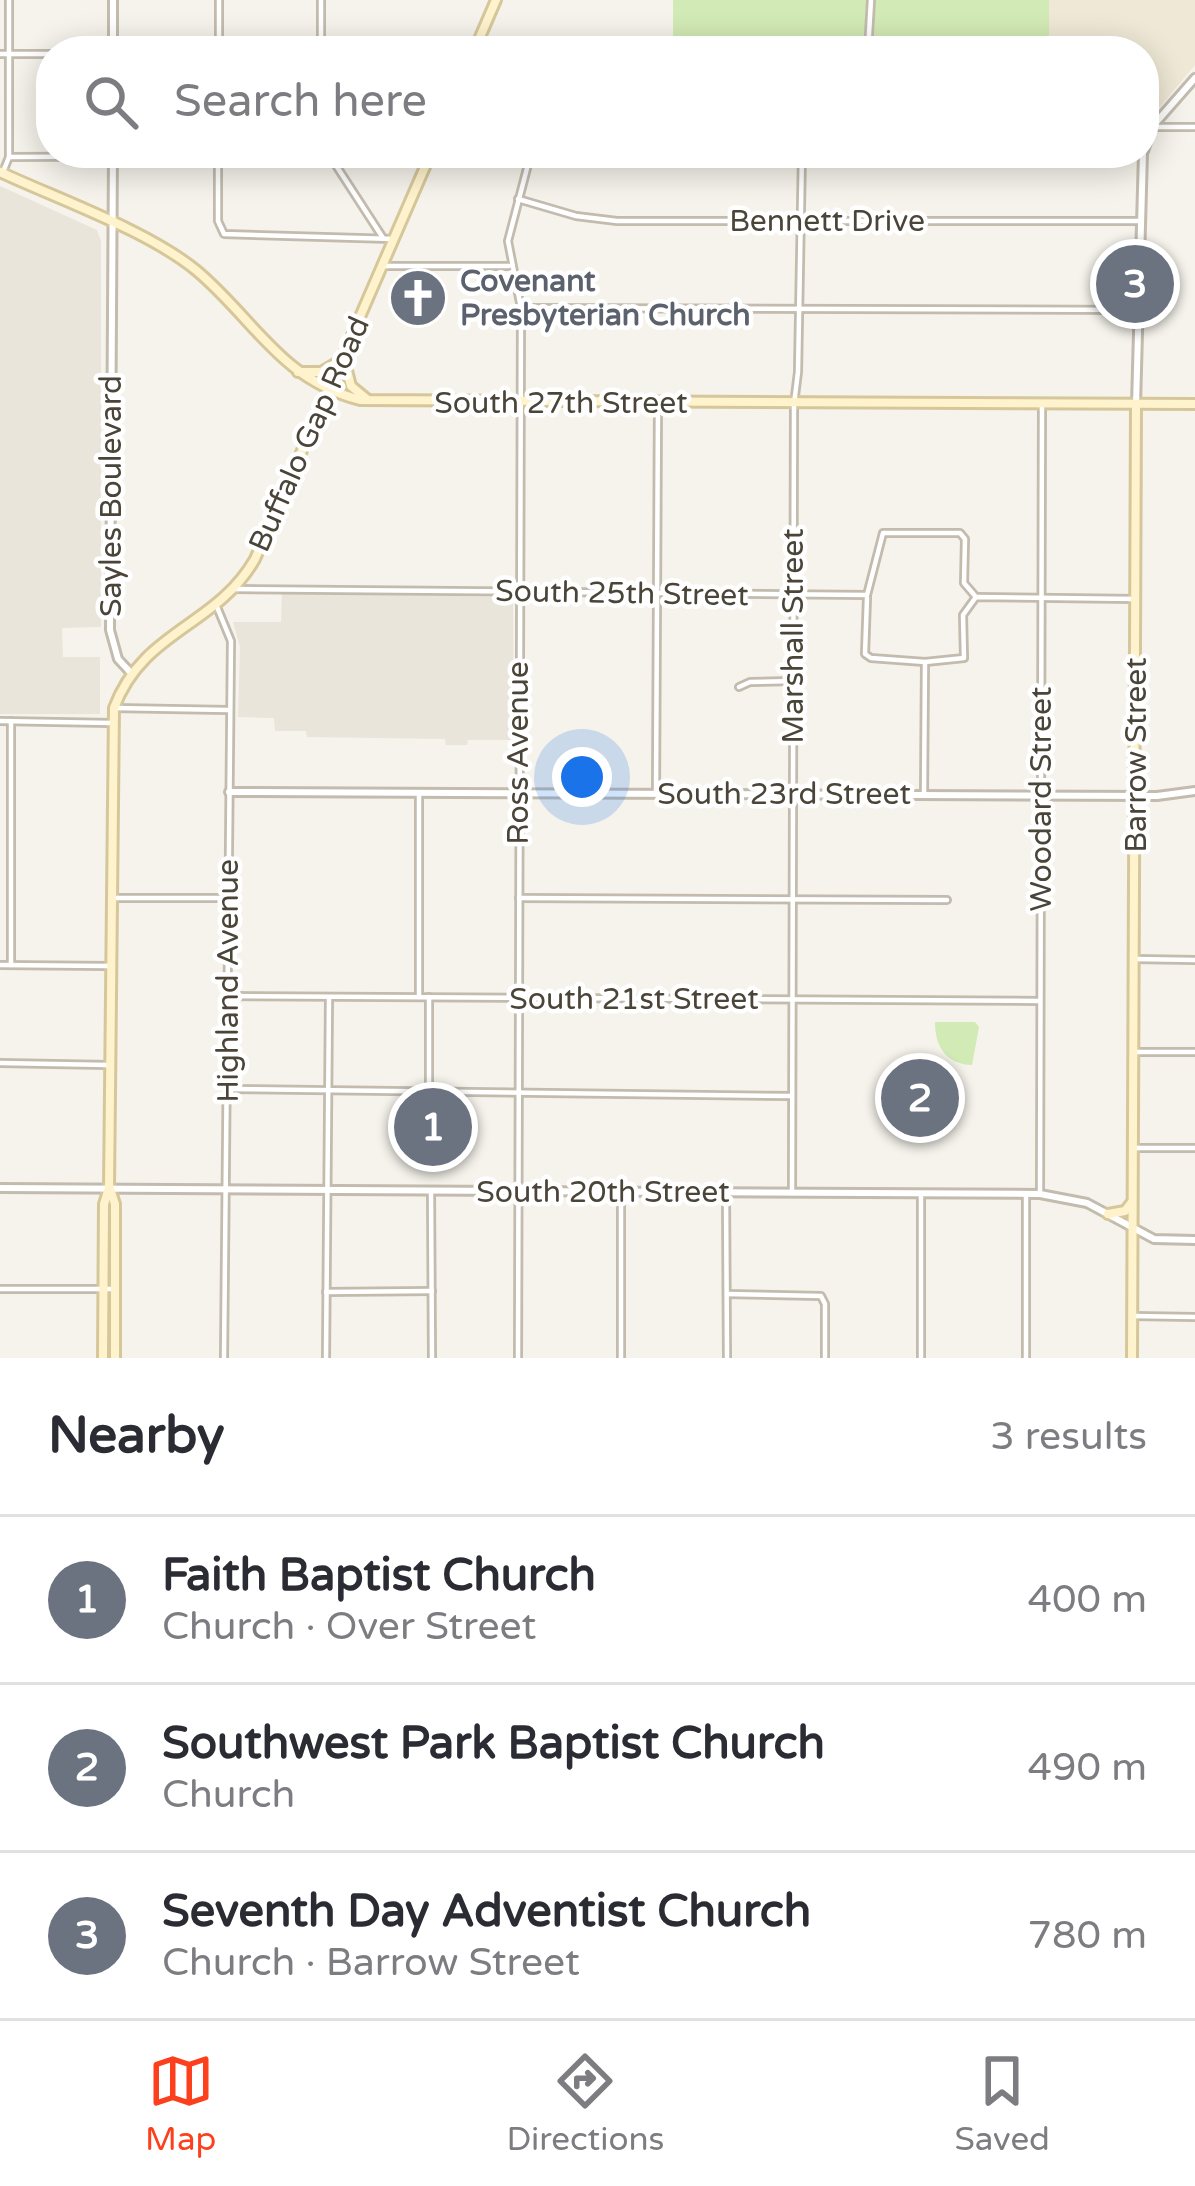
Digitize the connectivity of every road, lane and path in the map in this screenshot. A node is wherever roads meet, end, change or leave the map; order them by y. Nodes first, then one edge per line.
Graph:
1 (9, 0) edge
2 (113, 0) edge
3 (219, 0) edge
4 (321, 0) edge
5 (496, 0) edge
6 (871, 0) edge
7 (113, 36) edge
8 (219, 36) edge
9 (321, 36) edge
10 (480, 36) edge
11 (869, 36) edge
12 (0, 54) edge
13 (9, 54) junction
14 (36, 54) edge
15 (1195, 78) edge
16 (1159, 116) edge
17 (1159, 127) edge
18 (1195, 127) edge
19 (36, 156) edge
20 (9, 157) junction
21 (113, 168) edge
22 (218, 168) edge
23 (338, 168) edge
24 (425, 168) edge
25 (526, 168) edge
26 (801, 168) edge
27 (1143, 168) edge
28 (1, 172) edge
29 (518, 199) junction
30 (799, 221) junction
31 (1139, 221) junction
32 (113, 225) junction
33 (383, 238) junction
34 (395, 239) junction
35 (383, 266) junction
36 (510, 266) junction
37 (520, 308) junction
38 (798, 310) junction
39 (1139, 310) junction
40 (343, 357) junction
41 (297, 372) junction
42 (328, 391) junction
43 (369, 401) junction
44 (520, 403) junction
45 (658, 403) junction
46 (794, 404) junction
47 (1042, 404) junction
48 (1195, 404) edge
49 (1136, 405) junction
50 (235, 589) junction
51 (518, 592) junction
52 (656, 593) junction
53 (867, 595) junction
54 (793, 596) junction
55 (976, 598) junction
56 (1041, 598) junction
57 (1136, 599) junction
58 (217, 607) junction
59 (925, 662) junction
60 (131, 673) junction
61 (794, 681) junction
62 (739, 687) dead end
63 (114, 708) junction
64 (230, 710) junction
65 (0, 721) edge
66 (11, 721) junction
67 (111, 723) junction
68 (1195, 791) edge
69 (229, 792) junction
70 (419, 793) junction
71 (518, 793) junction
72 (656, 794) junction
73 (793, 794) junction
74 (923, 795) junction
75 (1041, 795) junction
76 (1136, 796) junction
77 (112, 898) junction
78 (228, 898) junction
79 (519, 898) junction
80 (792, 899) junction
81 (947, 900) dead end
82 (1134, 959) junction
83 (1195, 960) edge
84 (0, 965) edge
85 (11, 965) junction
86 (110, 966) junction
87 (227, 996) junction
88 (329, 997) junction
89 (419, 998) junction
90 (429, 998) junction
91 (518, 998) junction
92 (792, 1000) junction
93 (1040, 1001) junction
94 (1134, 1052) junction
95 (1195, 1052) edge
96 (0, 1063) edge
97 (111, 1065) junction
98 (227, 1089) junction
99 (328, 1092) junction
100 (429, 1093) junction
101 (518, 1094) junction
102 (793, 1096) junction
103 (1133, 1148) junction
104 (1195, 1148) edge
105 (0, 1188) edge
106 (110, 1188) junction
107 (226, 1189) junction
108 (326, 1190) junction
109 (431, 1190) junction
110 (518, 1192) junction
111 (622, 1192) junction
112 (792, 1192) junction
113 (725, 1193) junction
114 (921, 1193) junction
115 (1026, 1194) junction
116 (1040, 1194) junction
117 (1133, 1200) junction
118 (1108, 1214) junction
119 (1133, 1230) junction
120 (1195, 1240) edge
121 (115, 1288) junction
122 (0, 1289) edge
123 (104, 1289) junction
124 (432, 1291) junction
125 (326, 1292) junction
126 (727, 1294) junction
127 (1133, 1316) junction
128 (1195, 1317) edge
129 (103, 1358) edge
130 (115, 1358) edge
131 (224, 1358) edge
132 (326, 1358) edge
133 (432, 1358) edge
134 (518, 1358) edge
135 (620, 1358) edge
136 (727, 1358) edge
137 (825, 1358) edge
138 (921, 1358) edge
139 (1026, 1358) edge
140 (1132, 1358) edge

1 - 13 street
2 - 7 street
3 - 8 street
4 - 9 street
5 - 10 main road
6 - 11 street
12 - 13 street
13 - 14 street
13 - 20 street
15 - 16 street, Barrow Street
17 - 18 street
19 - 20 street
20 - 28 street
21 - 32 street, Sayles Boulevard
22 - 33 street
23 - 33 street
24 - 34 main road, Buffalo Gap Road
25 - 29 street, Ross Avenue
26 - 30 street, Marshall Street
27 - 31 street, Barrow Street
28 - 32 main road, South 27th Street
29 - 30 street, Bennett Drive
29 - 36 street, Ross Avenue
30 - 31 street, Bennett Drive
30 - 38 street, Marshall Street
31 - 39 street, Barrow Street
32 - 41 main road, South 27th Street
32 - 60 street, Sayles Boulevard
33 - 34 street
34 - 35 main road, Buffalo Gap Road
35 - 36 street
35 - 40 main road, Buffalo Gap Road
36 - 37 street, Ross Avenue
37 - 38 street
37 - 44 street, Ross Avenue
38 - 39 street
38 - 46 street, Marshall Street
39 - 49 street, Barrow Street
40 - 41 main road
40 - 42 main road, Buffalo Gap Road
40 - 43 main road
41 - 42 main road, South 27th Street
42 - 43 main road, South 27th Street
42 - 50 main road, Buffalo Gap Road
43 - 44 main road, South 27th Street
44 - 45 main road, South 27th Street
44 - 51 street, Ross Avenue
45 - 46 main road, South 27th Street
45 - 52 street
46 - 47 main road, South 27th Street
46 - 54 street, Marshall Street
47 - 49 main road, South 27th Street
47 - 56 street, Woodard Street
48 - 49 main road, South 27th Street
49 - 57 main road, Barrow Street
50 - 51 street, South 25th Street
50 - 58 main road, Buffalo Gap Road
51 - 52 street, South 25th Street
51 - 71 street, Ross Avenue
52 - 54 street, South 25th Street
52 - 72 street
53 - 54 street, South 25th Street
53 - 55 street
53 - 59 street
54 - 61 street, Marshall Street
55 - 56 street
55 - 59 street
56 - 57 street
56 - 75 street, Woodard Street
57 - 76 main road, Barrow Street
58 - 60 main road, Buffalo Gap Road
58 - 64 street, Highland Avenue
59 - 74 street
60 - 63 main road
61 - 62 street
61 - 73 street, Marshall Street
63 - 64 street
63 - 67 main road
64 - 69 street, Highland Avenue
65 - 66 street
66 - 67 street
66 - 85 street
67 - 77 main road
68 - 76 street, South 23rd Street
69 - 70 street, South 23rd Street
69 - 78 street, Highland Avenue
70 - 71 street, South 23rd Street
70 - 89 street
71 - 72 street, South 23rd Street
71 - 79 street, Ross Avenue
72 - 73 street, South 23rd Street
73 - 74 street, South 23rd Street
73 - 80 street, Marshall Street
74 - 75 street, South 23rd Street
75 - 76 street, South 23rd Street
75 - 93 street, Woodard Street
76 - 82 main road, Barrow Street
77 - 78 street
77 - 86 main road
78 - 87 street, Highland Avenue
79 - 80 street
79 - 91 street, Ross Avenue
80 - 81 street
80 - 92 street, Marshall Street
82 - 83 street
82 - 94 main road, Barrow Street
84 - 85 street
85 - 86 street
86 - 97 main road
87 - 88 street, South 21st Street
87 - 98 street, Highland Avenue
88 - 89 street, South 21st Street
88 - 99 street
89 - 90 street, South 21st Street
90 - 91 street, South 21st Street
90 - 100 street
91 - 92 street, South 21st Street
91 - 101 street, Ross Avenue
92 - 93 street, South 21st Street
92 - 102 street, Marshall Street
93 - 116 street, Woodard Street
94 - 95 street
94 - 103 main road, Barrow Street
96 - 97 street
97 - 106 main road
98 - 99 street
98 - 107 street, Highland Avenue
99 - 100 street
99 - 108 street
100 - 101 street
101 - 102 street
101 - 110 street, Ross Avenue
102 - 112 street, Marshall Street
103 - 104 street
103 - 117 main road, Barrow Street
105 - 106 street, South 20th Street
106 - 107 street, South 20th Street
106 - 121 main road
106 - 123 main road
107 - 108 street, South 20th Street
107 - 131 street, Highland Avenue
108 - 109 street, South 20th Street
108 - 125 street
109 - 110 street, South 20th Street
109 - 124 street
110 - 111 street, South 20th Street
110 - 134 street, Ross Avenue
111 - 113 street, South 20th Street
111 - 135 street
112 - 113 street, South 20th Street
112 - 114 street, South 20th Street
113 - 126 street
114 - 115 street, South 20th Street
114 - 138 street
115 - 116 street, South 20th Street
115 - 139 street
116 - 118 street, South 20th Street
117 - 118 main road
117 - 119 main road, Barrow Street
118 - 119 street, South 20th Street
119 - 120 street, South 20th Street
119 - 127 main road, Barrow Street
121 - 123 street
121 - 130 main road
122 - 123 street
123 - 129 main road
124 - 125 street
124 - 133 street
125 - 132 street
126 - 136 street
126 - 137 street
127 - 128 street
127 - 140 main road, Barrow Street

